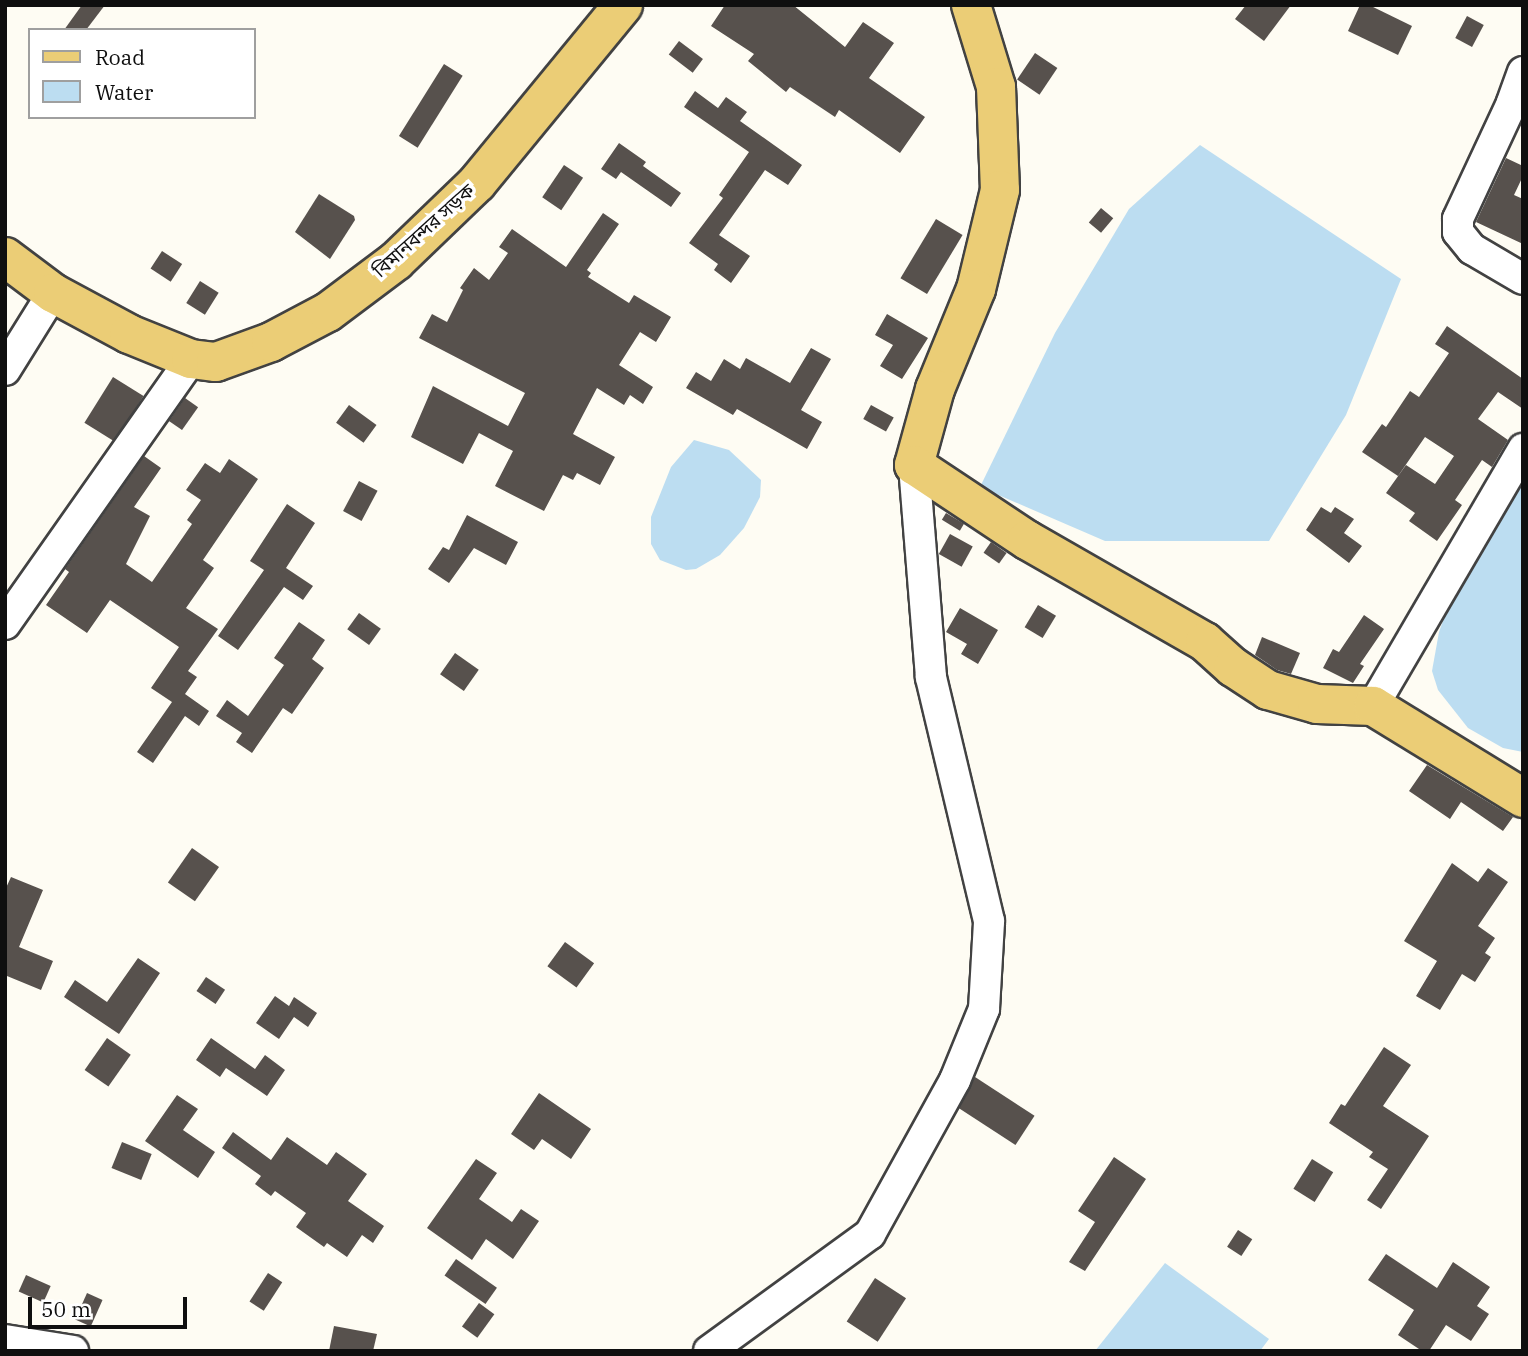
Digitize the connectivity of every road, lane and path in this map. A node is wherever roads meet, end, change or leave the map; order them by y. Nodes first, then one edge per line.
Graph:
1 (623, 5) edge
2 (971, 5) edge
3 (1523, 72) edge
4 (5, 257) edge
5 (1523, 279) edge
6 (52, 293) junction
7 (191, 359) junction
8 (5, 370) edge
9 (1523, 449) edge
10 (914, 465) junction
11 (5, 624) edge
12 (1373, 706) junction
13 (1523, 798) edge
14 (5, 1340) edge
15 (74, 1351) edge
16 (709, 1351) edge

1 - 7 main road, বিমানবন্দর সড়ক
2 - 10 main road
3 - 5 street
4 - 6 main road, বিমানবন্দর সড়ক
6 - 7 main road, বিমানবন্দর সড়ক
6 - 8 street
7 - 11 street
9 - 12 street
10 - 12 main road
10 - 16 street
12 - 13 main road
14 - 15 street

